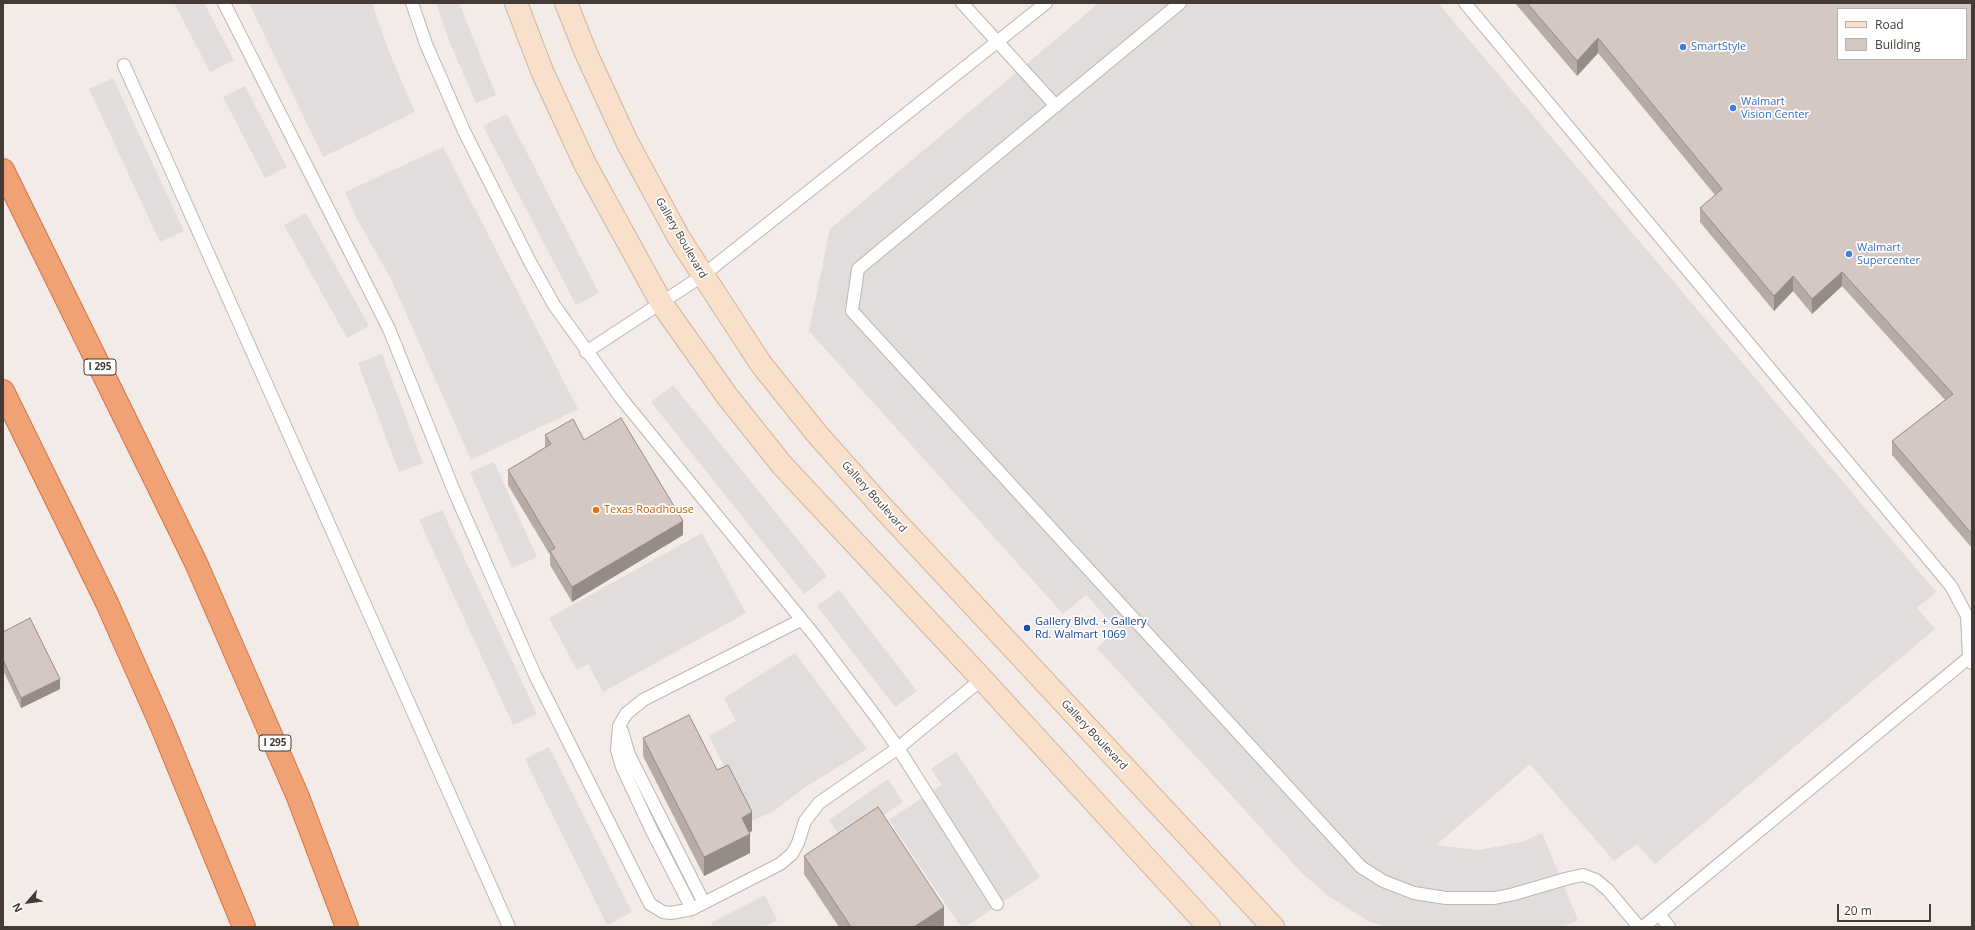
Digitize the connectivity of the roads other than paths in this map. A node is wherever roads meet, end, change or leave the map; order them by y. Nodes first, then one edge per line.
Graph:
1 (224, 3) edge
2 (412, 3) edge
3 (516, 3) edge
4 (566, 3) edge
5 (962, 3) edge
6 (1046, 3) edge
7 (1180, 3) edge
8 (1465, 3) edge
9 (997, 42) junction
10 (124, 65) dead end
11 (1056, 106) junction
12 (3, 170) edge
13 (702, 276) junction
14 (662, 304) junction
15 (586, 352) junction
16 (3, 391) edge
17 (801, 620) junction
18 (1971, 658) edge
19 (982, 679) junction
20 (621, 720) junction
21 (898, 748) junction
22 (704, 903) junction
23 (997, 904) dead end
24 (692, 909) junction
25 (1659, 914) junction
26 (244, 927) edge
27 (347, 927) edge
28 (508, 927) edge
29 (1209, 927) edge
30 (1273, 927) edge
31 (1639, 927) edge
32 (1643, 927) edge
33 (1669, 927) edge

1 - 24 lane
2 - 15 lane
3 - 14 street
4 - 13 street, Gallery Boulevard
5 - 9 lane
6 - 9 lane
7 - 11 lane
8 - 18 lane
9 - 11 lane
9 - 13 lane
10 - 28 lane
11 - 31 lane
12 - 27 highway, I 295
13 - 14 lane
13 - 30 street, Gallery Boulevard
14 - 15 lane
14 - 19 street
15 - 17 lane
16 - 26 highway
17 - 20 lane
17 - 21 lane
18 - 25 lane
19 - 21 lane
19 - 29 street
20 - 22 lane
20 - 24 lane
21 - 22 lane
21 - 23 lane
22 - 24 lane
25 - 32 lane
25 - 33 lane

